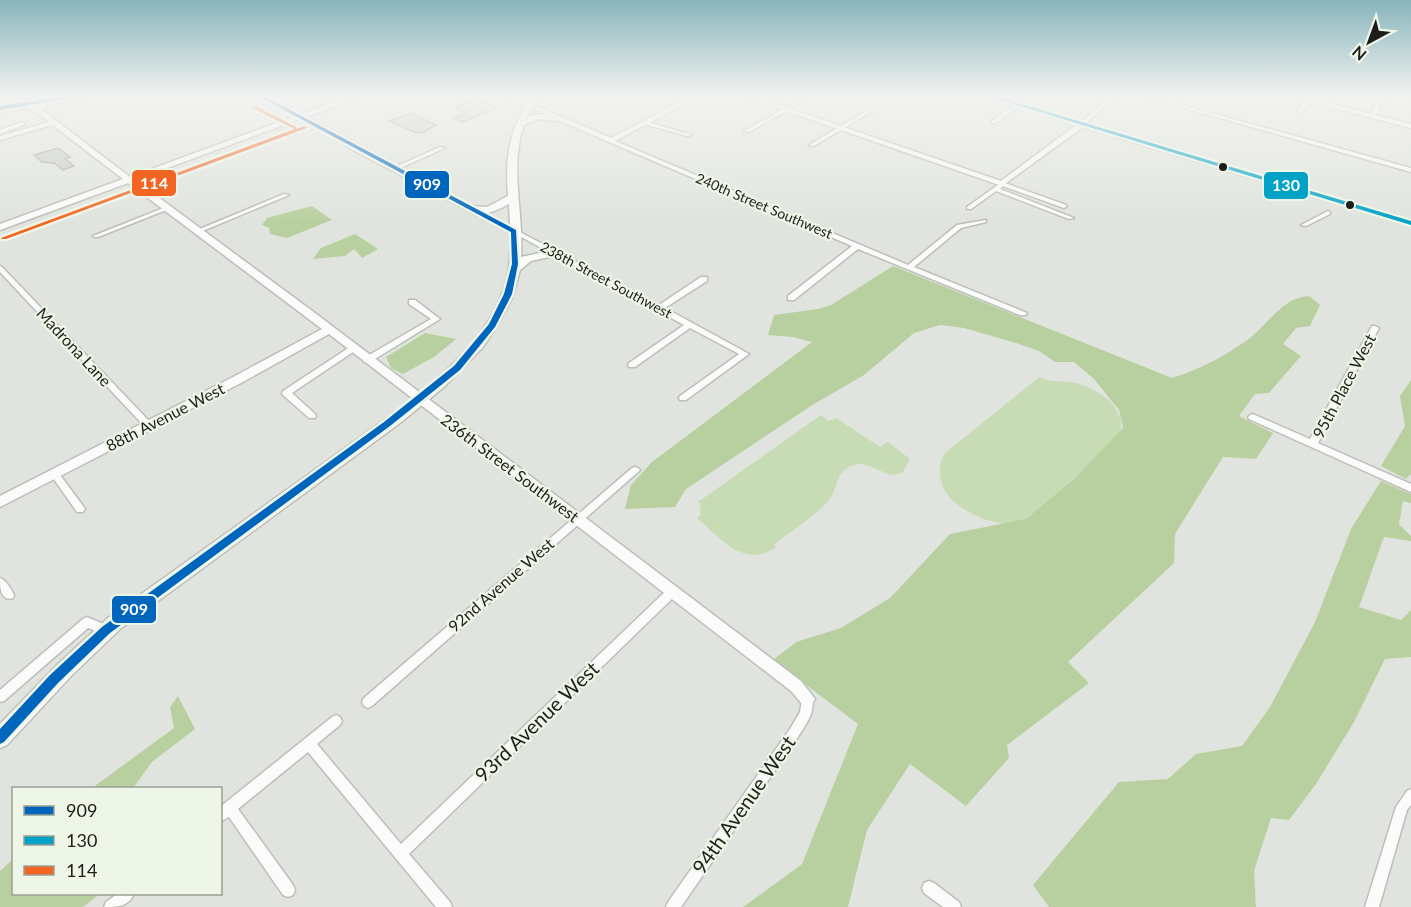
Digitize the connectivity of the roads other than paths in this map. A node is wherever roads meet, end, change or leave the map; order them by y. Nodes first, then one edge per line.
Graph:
1 (73, 138) edge
2 (242, 138) edge
3 (341, 138) edge
4 (516, 138) edge
5 (605, 138) edge
6 (616, 138) edge
7 (825, 138) edge
8 (867, 138) edge
9 (1063, 138) edge
10 (1129, 138) edge
11 (1296, 138) edge
12 (611, 141) junction
13 (812, 145) dead end
14 (442, 148) dead end
15 (396, 168) junction
16 (1411, 170) edge
17 (129, 180) junction
18 (998, 187) junction
19 (286, 195) dead end
20 (513, 197) junction
21 (1064, 206) dead end
22 (168, 208) junction
23 (969, 208) dead end
24 (472, 209) junction
25 (1328, 213) dead end
26 (1071, 218) dead end
27 (984, 221) dead end
28 (1411, 224) edge
29 (1304, 225) dead end
30 (0, 227) edge
31 (198, 231) junction
32 (514, 231) junction
33 (96, 237) dead end
34 (857, 246) junction
35 (554, 253) junction
36 (0, 268) edge
37 (909, 268) junction
38 (515, 269) junction
39 (704, 279) dead end
40 (791, 298) dead end
41 (412, 302) dead end
42 (660, 308) junction
43 (1023, 313) dead end
44 (690, 324) junction
45 (1375, 328) dead end
46 (329, 329) junction
47 (353, 348) junction
48 (367, 360) junction
49 (632, 365) dead end
50 (683, 398) dead end
51 (420, 399) junction
52 (312, 416) dead end
53 (1252, 417) dead end
54 (148, 425) junction
55 (1313, 443) junction
56 (635, 470) dead end
57 (54, 473) junction
58 (1411, 488) edge
59 (0, 502) edge
60 (80, 509) dead end
61 (577, 519) junction
62 (0, 582) edge
63 (673, 591) junction
64 (9, 595) dead end
65 (106, 630) junction
66 (0, 697) edge
67 (807, 699) joint
68 (368, 702) dead end
69 (336, 721) dead end
70 (0, 738) edge
71 (309, 744) junction
72 (1411, 795) edge
73 (1406, 810) edge
74 (225, 812) edge
75 (401, 853) junction
76 (929, 888) dead end
77 (288, 890) dead end
78 (126, 895) edge
79 (111, 907) edge
80 (445, 907) edge
81 (673, 907) edge
82 (954, 907) edge
83 (1372, 907) edge

1 - 17 street, 236th Street Southwest
2 - 17 street
3 - 15 street, 238th Street Southwest
4 - 20 main road
5 - 12 street, 240th Street Southwest
6 - 12 street
7 - 13 street
8 - 18 street
9 - 18 street
10 - 28 street
11 - 16 street
12 - 34 street, 240th Street Southwest
14 - 15 street
15 - 24 street, 238th Street Southwest
17 - 22 street, 236th Street Southwest
17 - 30 street
18 - 21 street
18 - 23 street
18 - 26 street
19 - 31 street
20 - 24 main road
20 - 32 main road
22 - 31 street, 236th Street Southwest
22 - 33 street
24 - 32 street, 238th Street Southwest
25 - 29 street
27 - 37 street
31 - 46 street, 236th Street Southwest
32 - 35 street, 238th Street Southwest
32 - 38 main road
34 - 37 street, 240th Street Southwest
34 - 40 street
35 - 38 main road
35 - 42 street, 238th Street Southwest
36 - 54 street, Madrona Lane
37 - 43 street, 240th Street Southwest
38 - 51 main road
39 - 42 street
41 - 48 street
42 - 44 street, 238th Street Southwest
44 - 49 street
44 - 50 street, 238th Street Southwest
45 - 55 street, 95th Place West
46 - 47 street, 236th Street Southwest
46 - 54 street, 88th Avenue West
47 - 48 street, 236th Street Southwest
47 - 52 street
48 - 51 street, 236th Street Southwest
51 - 61 street, 236th Street Southwest
51 - 65 main road
53 - 55 street
54 - 57 street, 88th Avenue West
55 - 58 street
56 - 61 street, 92nd Avenue West
57 - 59 street, 88th Avenue West
57 - 60 street
61 - 63 street, 236th Street Southwest
61 - 68 street, 92nd Avenue West
62 - 64 street
63 - 67 street, 236th Street Southwest
63 - 75 street, 93rd Avenue West
65 - 66 street
65 - 70 main road
67 - 81 street, 94th Avenue West
69 - 71 street
71 - 74 street
71 - 75 street
72 - 73 street
73 - 83 street
74 - 77 street
75 - 80 street
76 - 82 street
78 - 79 street

